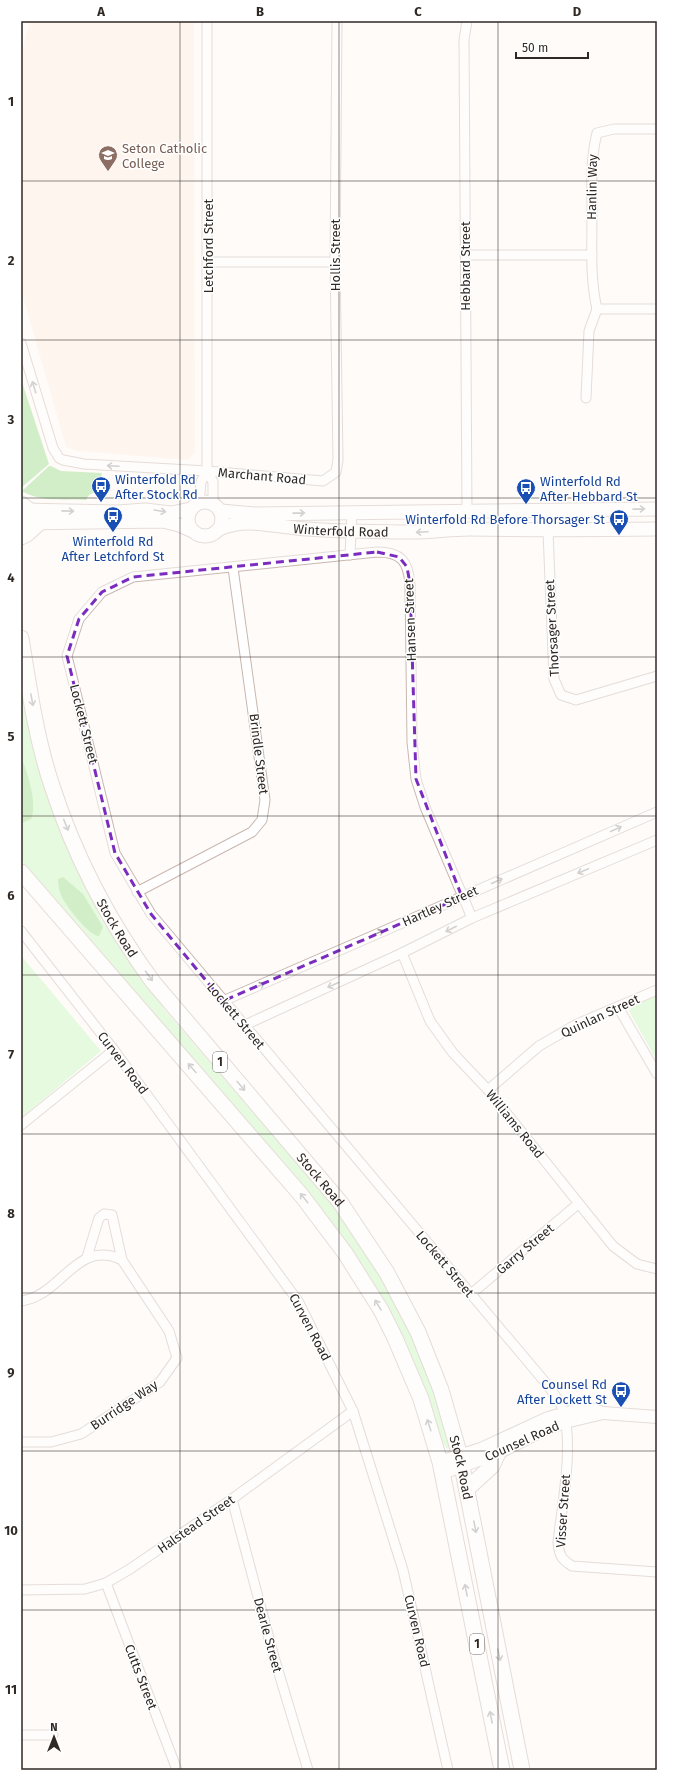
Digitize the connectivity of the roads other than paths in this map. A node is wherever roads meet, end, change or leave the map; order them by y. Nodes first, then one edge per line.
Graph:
1 (207, 21) edge
2 (337, 21) edge
3 (467, 21) edge
4 (657, 129) edge
5 (465, 255) junction
6 (592, 255) junction
7 (208, 262) junction
8 (335, 262) junction
9 (597, 309) junction
10 (657, 309) edge
11 (21, 343) edge
12 (586, 398) dead end
13 (207, 471) junction
14 (323, 481) joint
15 (195, 506) junction
16 (217, 507) junction
17 (24, 508) edge
18 (657, 509) edge
19 (467, 511) junction
20 (352, 513) junction
21 (21, 523) edge
22 (38, 524) junction
23 (657, 529) edge
24 (219, 530) junction
25 (352, 530) junction
26 (193, 531) junction
27 (548, 531) junction
28 (21, 537) edge
29 (350, 555) junction
30 (233, 568) junction
31 (133, 577) joint
32 (21, 638) edge
33 (657, 676) edge
34 (657, 812) edge
35 (657, 840) edge
36 (21, 872) edge
37 (137, 892) junction
38 (462, 897) junction
39 (472, 918) junction
40 (21, 930) edge
41 (402, 953) junction
42 (657, 990) edge
43 (223, 1001) junction
44 (618, 1007) junction
45 (244, 1025) junction
46 (114, 1050) junction
47 (657, 1074) edge
48 (488, 1090) junction
49 (21, 1125) edge
50 (578, 1204) junction
51 (87, 1257) junction
52 (122, 1260) junction
53 (657, 1269) edge
54 (471, 1294) junction
55 (21, 1301) edge
56 (353, 1411) junction
57 (565, 1417) junction
58 (657, 1417) edge
59 (21, 1442) edge
60 (498, 1453) junction
61 (462, 1461) junction
62 (441, 1467) junction
63 (467, 1489) junction
64 (232, 1499) junction
65 (657, 1572) edge
66 (106, 1583) junction
67 (21, 1590) edge
68 (21, 1735) edge
69 (53, 1735) dead end
70 (500, 1763) edge
71 (177, 1770) edge
72 (308, 1770) edge
73 (448, 1770) edge
74 (489, 1770) edge
75 (522, 1770) edge

1 - 7 street, Letchford Street
2 - 8 street, Hollis Street
3 - 5 street, Hebbard Street
4 - 6 street, Hanlin Way
5 - 6 street
5 - 19 street, Hebbard Street
6 - 9 street, Hanlin Way
7 - 8 street
7 - 13 street, Letchford Street
8 - 14 street, Hollis Street
9 - 10 street
9 - 12 street
13 -> 11 street, Marchant Road
13 - 14 street, Marchant Road
13 - 15 street, Letchford Street
13 - 16 street, Letchford Street
15 - 16 main road
17 -> 15 main road
15 - 26 main road
16 -> 20 main road, Winterfold Road
16 - 24 main road
19 -> 18 main road, Winterfold Road
19 - 20 main road, Winterfold Road
20 - 25 street
21 - 22 main road
22 - 26 main road
22 - 28 highway
23 - 27 main road, Winterfold Road
24 - 25 main road, Winterfold Road
24 - 26 main road
27 -> 25 main road, Winterfold Road
25 - 29 street
27 - 33 street, Thorsager Street
29 - 30 street, Hansen Street
29 - 38 street, Hansen Street
30 - 31 street, Hansen Street
30 - 37 street, Brindle Street
31 - 37 street, Lockett Street
32 -> 61 highway, Stock Road / 1
38 -> 34 street, Hartley Street
35 -> 39 street, Hartley Street
62 -> 36 highway, Stock Road / 1
37 - 43 street, Lockett Street
38 - 39 street, Hansen Street
43 -> 38 street, Hartley Street
39 -> 41 street, Hartley Street
40 - 46 street, Curven Road
41 -> 45 street, Hartley Street
41 - 48 street, Williams Road
42 - 44 street, Quinlan Street
43 - 45 street, Lockett Street
44 - 47 street
44 - 48 street, Quinlan Street
45 - 54 street, Lockett Street
46 - 49 street
46 - 56 street, Curven Road
48 - 50 street, Williams Road
50 - 53 street, Williams Road
50 - 54 street, Garry Street
51 - 52 street
51 - 52 street, Burridge Way
51 - 55 street
52 - 59 street, Burridge Way
54 - 57 street, Lockett Street
56 - 64 street, Halstead Street
56 - 73 street, Curven Road
57 - 58 street, Counsel Road
57 - 60 street, Counsel Road
57 - 61 street, Counsel Road
57 - 65 street, Visser Street
60 - 61 street, Counsel Road
60 - 63 highway
61 - 62 street, Counsel Road
61 - 63 highway, Stock Road / 1
70 -> 62 highway, Stock Road / 1
63 -> 75 highway, Stock Road / 1
64 - 66 street, Halstead Street
64 - 72 street, Dearle Street
66 - 67 street, Halstead Street
66 - 71 street, Cutts Street
68 - 69 street
70 - 74 highway

